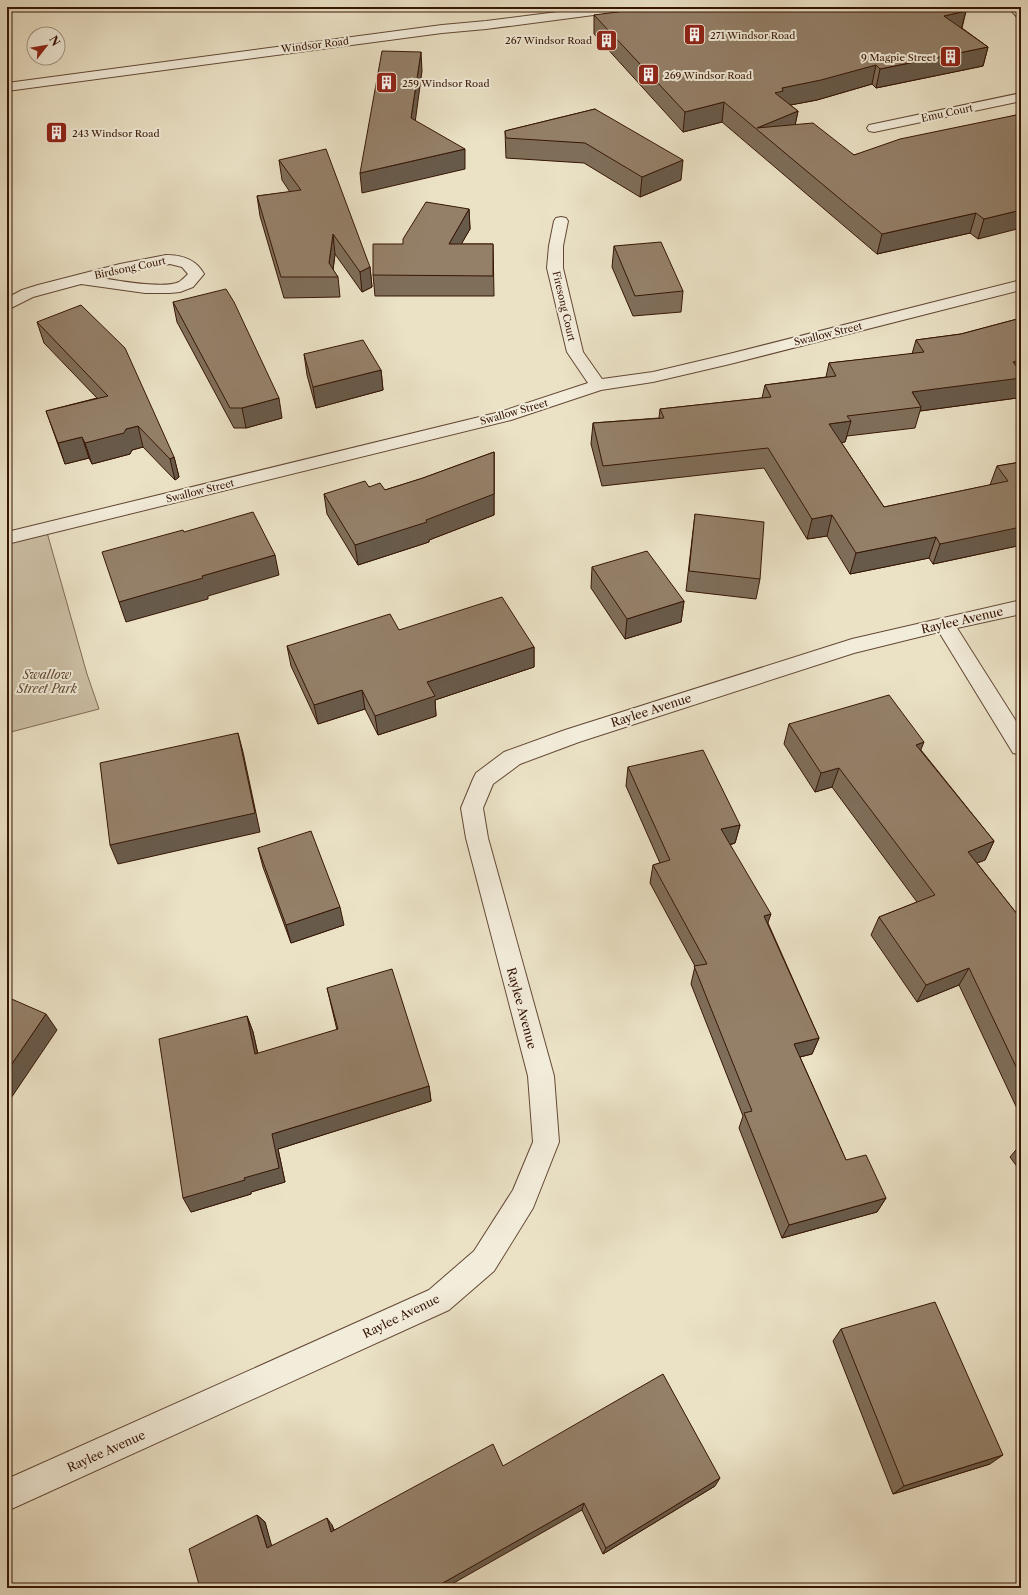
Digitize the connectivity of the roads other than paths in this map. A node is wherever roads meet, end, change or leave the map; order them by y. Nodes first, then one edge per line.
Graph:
1 (624, 7) edge
2 (1014, 7) edge
3 (1021, 14) edge
4 (7, 87) edge
5 (1021, 97) edge
6 (874, 128) dead end
7 (561, 221) dead end
8 (81, 279) junction
9 (1021, 285) edge
10 (7, 305) edge
11 (598, 385) junction
12 (7, 538) edge
13 (1021, 607) edge
14 (944, 624) junction
15 (1021, 747) edge
16 (7, 1495) edge

1 - 4 street, Windsor Road
2 - 3 street
5 - 6 street, Emu Court
7 - 11 street, Firesong Court
8 - 8 street, Birdsong Court
8 - 10 street, Birdsong Court
9 - 11 street, Swallow Street
11 - 12 street, Swallow Street
13 - 14 street, Raylee Avenue
14 - 15 street
14 - 16 street, Raylee Avenue

